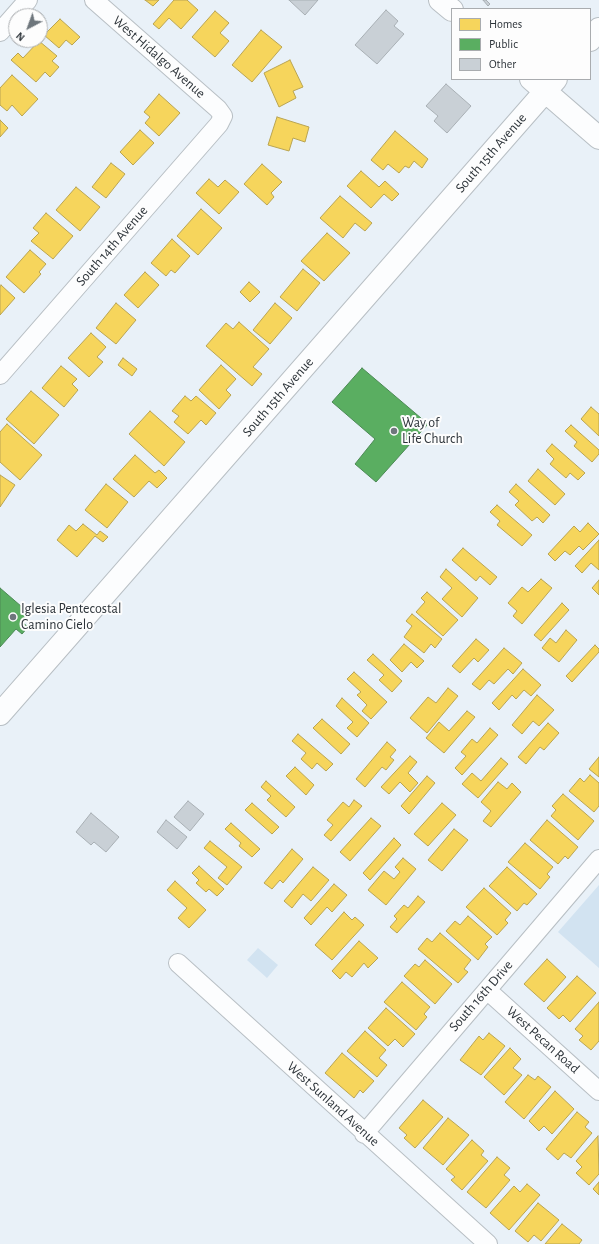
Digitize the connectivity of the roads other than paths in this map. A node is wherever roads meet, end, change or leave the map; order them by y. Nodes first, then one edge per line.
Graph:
1 (28, 0) edge
2 (94, 0) edge
3 (440, 0) edge
4 (451, 9) edge
5 (599, 29) edge
6 (0, 32) edge
7 (591, 39) edge
8 (544, 83) edge
9 (223, 116) joint
10 (599, 138) edge
11 (0, 375) edge
12 (0, 714) edge
13 (599, 859) edge
14 (178, 963) dead end
15 (487, 990) junction
16 (599, 1091) edge
17 (364, 1134) junction
18 (488, 1244) edge

1 - 6 street
2 - 9 street, West Hidalgo Avenue
3 - 4 street
5 - 7 street
8 - 10 street
8 - 12 street, South 15th Avenue
9 - 11 street, South 14th Avenue
13 - 15 street, South 16th Drive
14 - 17 street, West Sunland Avenue
15 - 16 street, West Pecan Road
15 - 17 street, South 16th Drive
17 - 18 street, West Sunland Avenue

